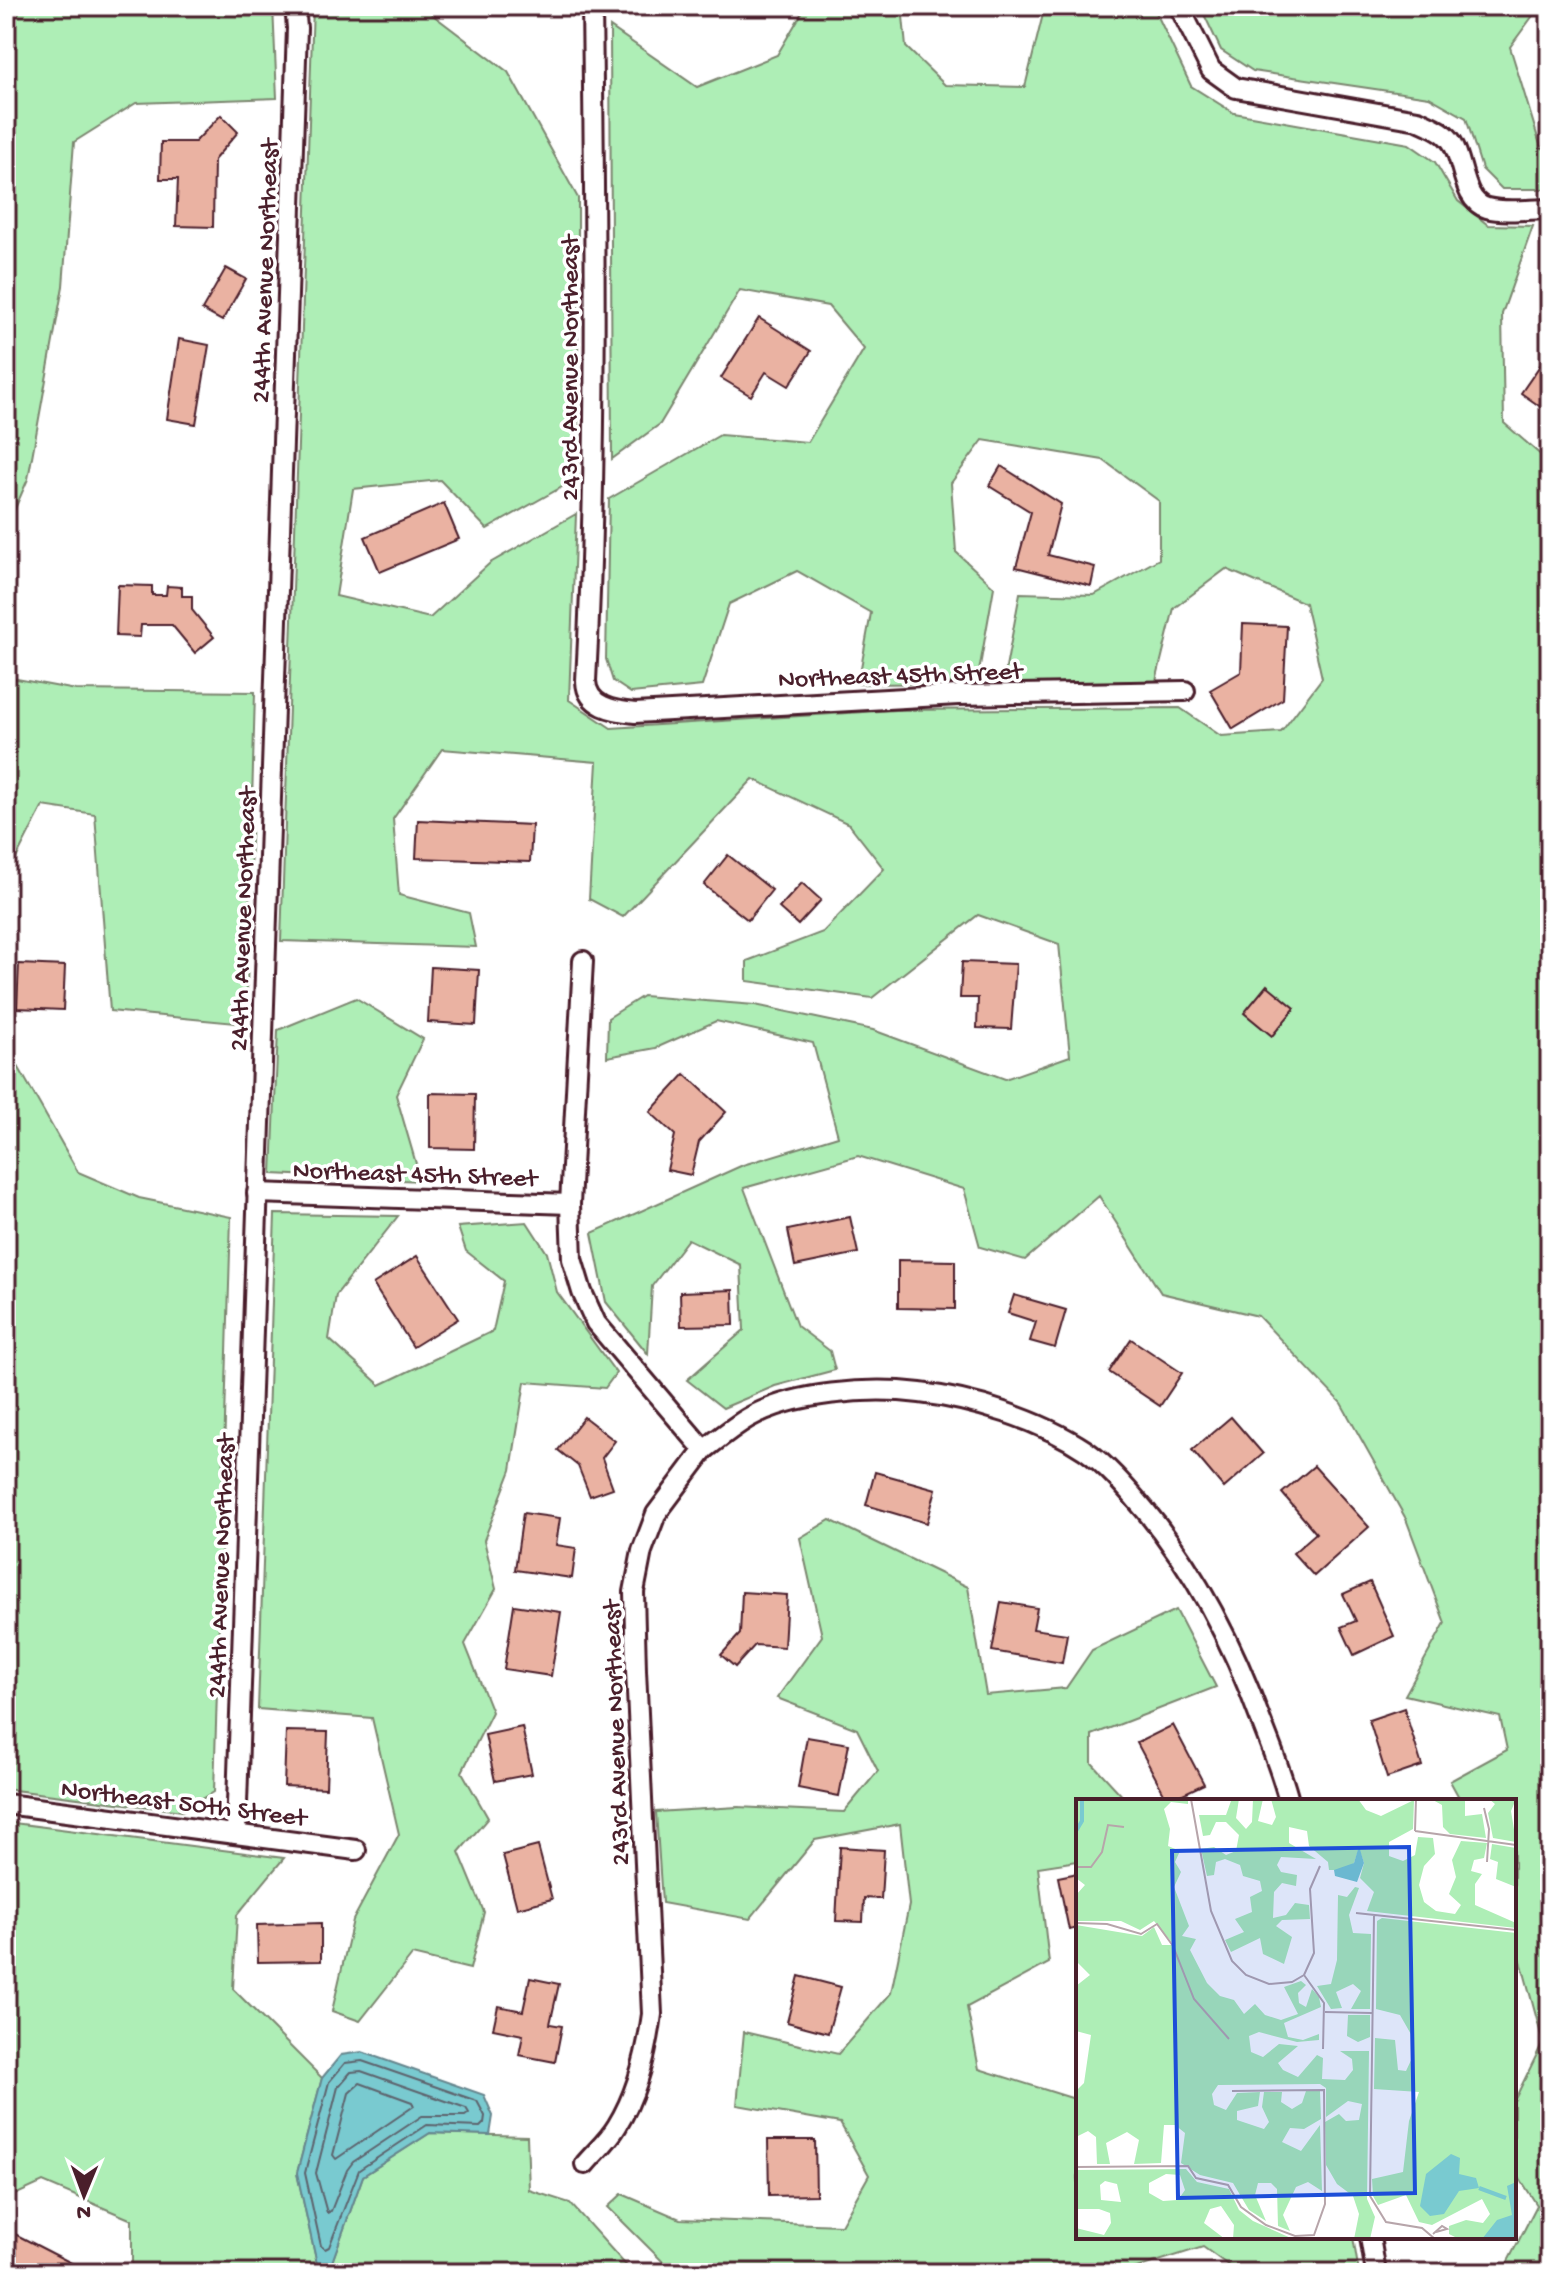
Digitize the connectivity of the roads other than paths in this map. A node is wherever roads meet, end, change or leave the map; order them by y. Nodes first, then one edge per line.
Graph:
1 (295, 6) edge
2 (592, 6) edge
3 (1179, 6) edge
4 (1550, 209) edge
5 (1185, 691) dead end
6 (618, 711) joint
7 (583, 961) dead end
8 (257, 1193) junction
9 (570, 1204) junction
10 (704, 1450) junction
11 (1288, 1799) edge
12 (6, 1804) edge
13 (236, 1833) junction
14 (356, 1850) dead end
15 (585, 2164) dead end
16 (1370, 2239) edge
17 (1376, 2273) edge

1 - 8 street, 244th Avenue Northeast
2 - 6 street, 243rd Avenue Northeast
3 - 4 street
5 - 6 street, Northeast 45th Street
7 - 9 street
8 - 9 street, Northeast 45th Street
8 - 13 street, 244th Avenue Northeast
9 - 10 street
10 - 11 street, 243rd Avenue Northeast
10 - 15 street, 243rd Avenue Northeast
12 - 13 street, Northeast 50th Street
13 - 14 street, Northeast 50th Street
16 - 17 street

